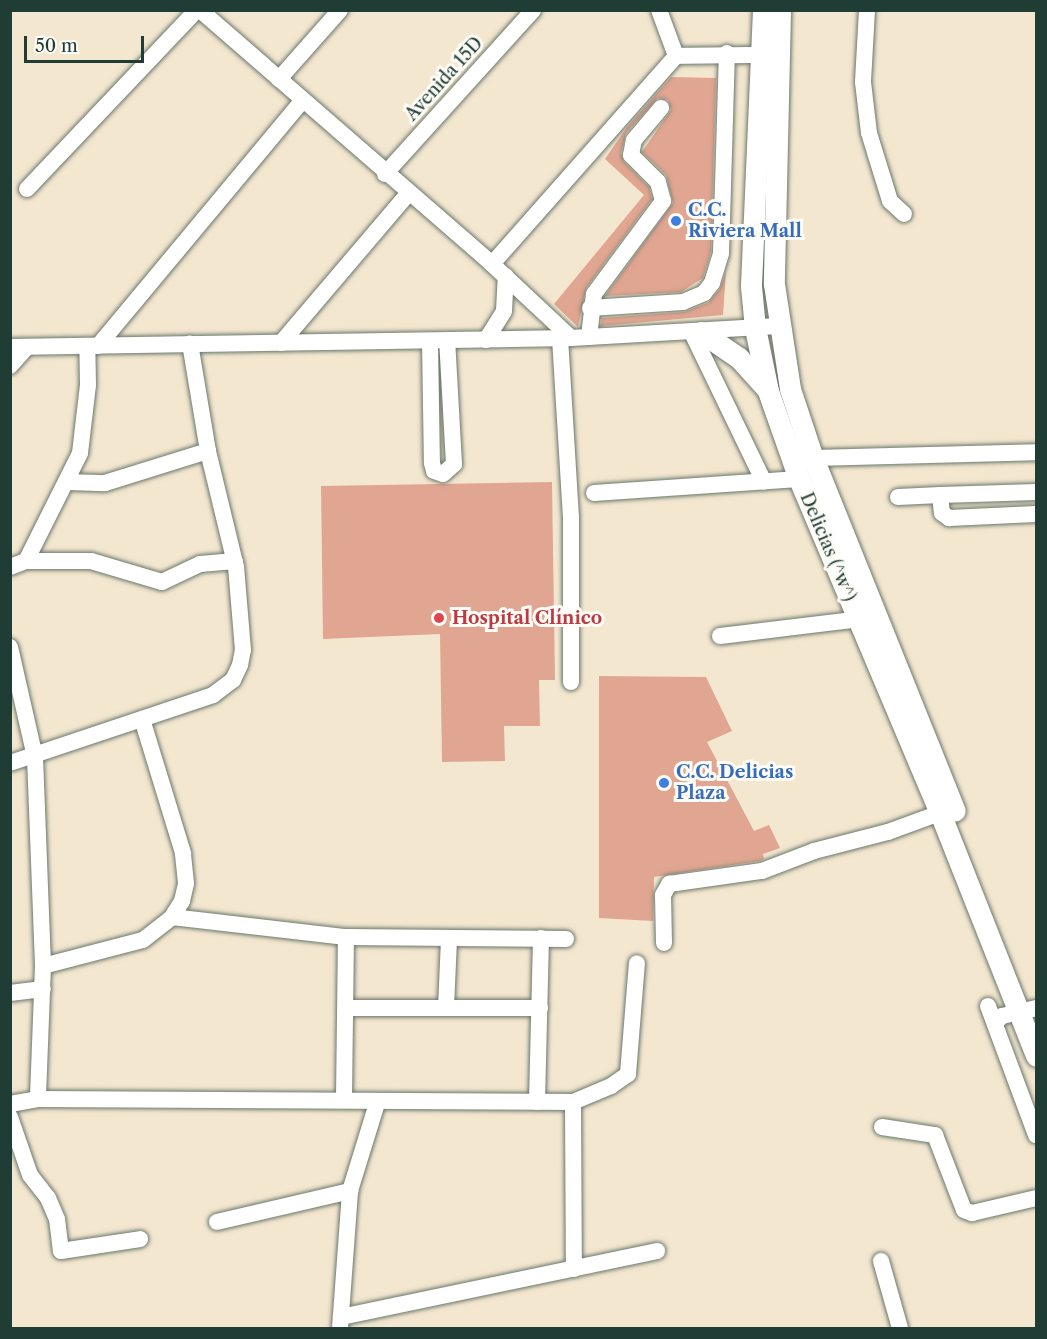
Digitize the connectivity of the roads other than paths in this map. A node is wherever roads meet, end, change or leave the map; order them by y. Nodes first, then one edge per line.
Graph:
1 (199, 10) edge
2 (340, 10) edge
3 (533, 10) edge
4 (659, 10) edge
5 (763, 10) edge
6 (780, 10) edge
7 (867, 10) edge
8 (727, 53) junction
9 (762, 55) junction
10 (676, 56) junction
11 (279, 79) junction
12 (302, 101) junction
13 (662, 108) dead end
14 (385, 174) junction
15 (27, 189) dead end
16 (408, 194) junction
17 (904, 214) dead end
18 (492, 264) junction
19 (506, 276) junction
20 (590, 308) junction
21 (778, 326) junction
22 (755, 328) junction
23 (697, 332) junction
24 (589, 337) junction
25 (565, 338) junction
26 (447, 340) junction
27 (486, 340) junction
28 (430, 341) junction
29 (281, 343) junction
30 (190, 344) junction
31 (93, 346) junction
32 (19, 347) edge
33 (10, 366) edge
34 (768, 391) junction
35 (208, 451) junction
36 (1036, 452) edge
37 (813, 458) junction
38 (800, 480) junction
39 (764, 482) junction
40 (68, 483) junction
41 (1036, 492) edge
42 (594, 493) dead end
43 (940, 495) junction
44 (898, 497) dead end
45 (1036, 514) edge
46 (235, 561) junction
47 (18, 564) edge
48 (860, 619) junction
49 (720, 636) dead end
50 (10, 647) edge
51 (571, 682) dead end
52 (142, 719) junction
53 (35, 757) junction
54 (10, 763) edge
55 (940, 813) junction
56 (172, 918) junction
57 (346, 937) junction
58 (449, 938) junction
59 (541, 938) junction
60 (566, 939) dead end
61 (664, 943) dead end
62 (637, 963) dead end
63 (43, 966) junction
64 (43, 989) junction
65 (10, 993) edge
66 (988, 1006) dead end
67 (346, 1008) junction
68 (446, 1008) junction
69 (540, 1008) junction
70 (1032, 1011) edge
71 (995, 1023) junction
72 (1036, 1056) edge
73 (344, 1098) junction
74 (38, 1099) junction
75 (537, 1102) junction
76 (573, 1102) junction
77 (377, 1103) junction
78 (10, 1104) edge
79 (10, 1117) edge
80 (882, 1127) dead end
81 (1036, 1128) edge
82 (350, 1191) junction
83 (1036, 1198) edge
84 (217, 1222) dead end
85 (140, 1239) dead end
86 (657, 1251) dead end
87 (881, 1261) dead end
88 (574, 1269) junction
89 (340, 1323) edge
90 (900, 1329) edge

1 - 11 street
1 - 15 street
2 - 11 street
3 - 14 street, Avenida 15D
4 - 10 street
5 - 9 main road, Delicias (^w^)
6 - 21 main road, Delicias (^w^)
7 - 17 street
8 - 9 street
8 - 10 street
8 - 20 street
9 - 22 main road, Delicias (^w^)
10 - 18 street
11 - 12 street
12 - 14 street
12 - 31 street
13 - 20 street
14 - 16 street
16 - 18 street
16 - 29 street
18 - 19 street
19 - 25 street
19 - 27 street
20 - 24 street
21 - 22 street
21 - 37 main road, Delicias (^w^)
22 - 23 street
22 - 34 main road, Delicias (^w^)
23 - 24 street
23 - 34 main road
23 - 39 street
24 - 25 street
25 - 27 street
25 - 51 street
26 - 27 street
26 - 28 street
26 - 28 street
28 - 29 street
29 - 30 street
30 - 31 street
30 - 35 street
31 - 32 street
31 - 40 street
32 - 33 street
34 - 38 main road, Delicias (^w^)
35 - 40 street
35 - 46 street
36 - 37 street
37 - 70 main road, Delicias (^w^)
38 - 39 street
38 - 48 main road, Delicias (^w^)
39 - 42 street
40 - 47 street
41 - 43 street
43 - 44 street
43 - 45 street
46 - 47 street
46 - 52 street
48 - 49 street
48 - 55 main road, Delicias (^w^)
50 - 53 street
52 - 53 street
52 - 56 street
53 - 54 street
53 - 63 street
55 - 61 street
55 - 70 main road, Delicias (^w^)
56 - 57 street
56 - 63 street
57 - 58 street
57 - 67 street
58 - 59 street
58 - 68 street
59 - 60 street
59 - 69 street
62 - 76 street
63 - 64 street
64 - 65 street
64 - 74 street
66 - 71 street
67 - 68 street
67 - 73 street
68 - 69 street
69 - 75 street
70 - 71 street
70 - 72 main road, Delicias (^w^)
71 - 81 street
73 - 74 street
73 - 77 street
74 - 78 street
75 - 76 street
75 - 77 street
76 - 88 street
77 - 82 street
79 - 85 street
80 - 83 street
82 - 84 street
82 - 89 street
86 - 88 street
87 - 90 street
88 - 89 street

